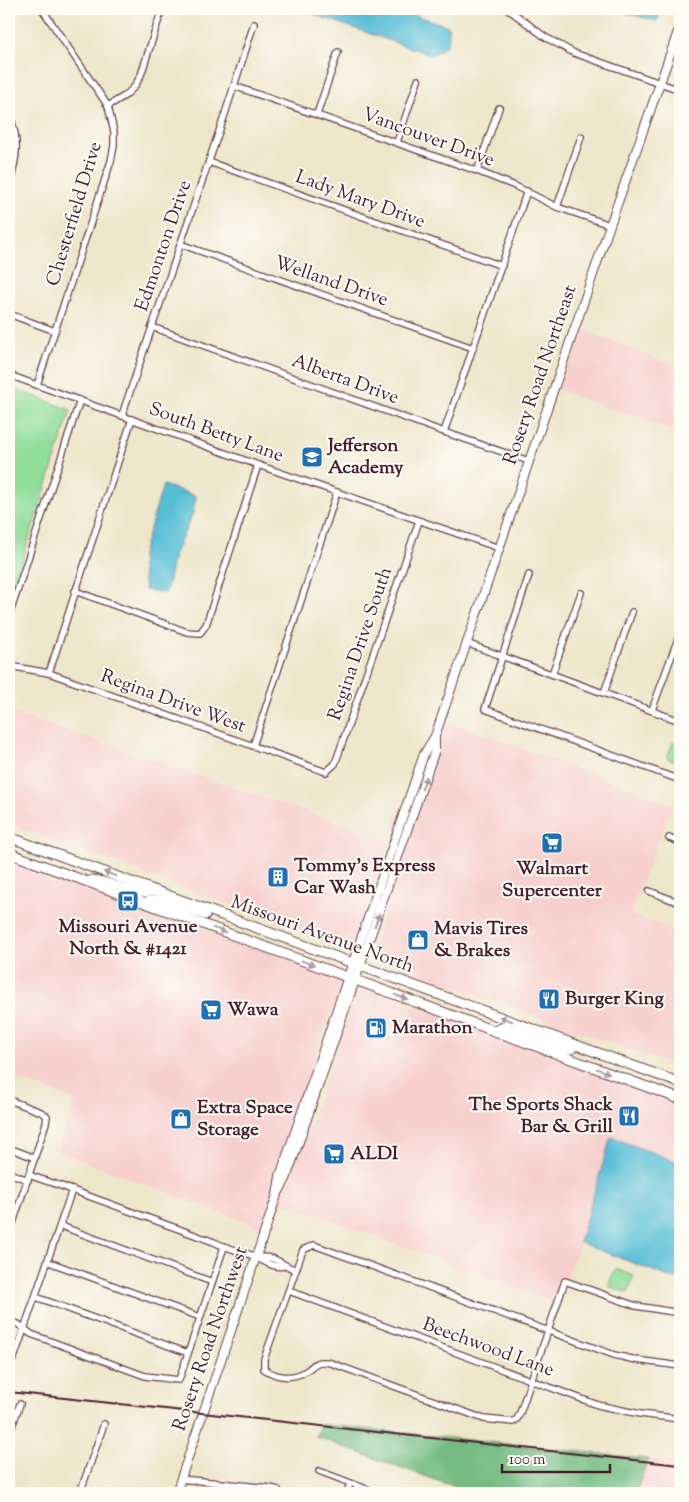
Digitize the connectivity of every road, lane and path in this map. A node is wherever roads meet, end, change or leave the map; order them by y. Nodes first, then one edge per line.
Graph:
1 (42, 9) edge
2 (162, 9) edge
3 (508, 9) edge
4 (254, 24) dead end
5 (680, 26) edge
6 (338, 52) dead end
7 (418, 80) dead end
8 (659, 83) junction
9 (234, 86) junction
10 (680, 90) edge
11 (108, 106) junction
12 (500, 108) dead end
13 (9, 114) edge
14 (317, 114) junction
15 (581, 137) dead end
16 (397, 142) junction
17 (209, 162) junction
18 (477, 171) junction
19 (9, 185) edge
20 (527, 192) junction
21 (556, 207) junction
22 (610, 225) junction
23 (180, 244) junction
24 (502, 266) junction
25 (9, 314) edge
26 (152, 327) junction
27 (55, 331) junction
28 (473, 348) junction
29 (9, 375) edge
30 (37, 385) junction
31 (80, 400) junction
32 (122, 415) junction
33 (132, 419) junction
34 (444, 432) junction
35 (529, 461) junction
36 (258, 465) junction
37 (337, 492) junction
38 (419, 521) junction
39 (499, 548) junction
40 (528, 575) dead end
41 (75, 591) junction
42 (581, 593) dead end
43 (632, 612) dead end
44 (9, 616) edge
45 (680, 633) edge
46 (466, 643) junction
47 (502, 656) junction
48 (9, 666) edge
49 (49, 673) junction
50 (552, 674) junction
51 (604, 693) junction
52 (652, 710) junction
53 (680, 721) edge
54 (252, 746) junction
55 (326, 772) joint
56 (680, 780) edge
57 (9, 837) edge
58 (669, 838) dead end
59 (680, 842) edge
60 (9, 853) edge
61 (77, 878) junction
62 (156, 891) junction
63 (649, 891) dead end
64 (144, 903) junction
65 (680, 903) edge
66 (232, 920) junction
67 (357, 965) junction
68 (352, 979) junction
69 (494, 1031) junction
70 (575, 1045) junction
71 (601, 1054) junction
72 (581, 1063) junction
73 (318, 1065) junction
74 (680, 1084) edge
75 (680, 1099) edge
76 (9, 1100) edge
77 (309, 1112) junction
78 (9, 1148) edge
79 (35, 1158) junction
80 (9, 1173) edge
81 (28, 1178) junction
82 (72, 1190) junction
83 (277, 1195) junction
84 (11, 1222) edge
85 (60, 1226) junction
86 (9, 1235) edge
87 (224, 1247) junction
88 (257, 1258) junction
89 (49, 1262) junction
90 (296, 1270) junction
91 (212, 1282) junction
92 (289, 1291) junction
93 (36, 1297) junction
94 (680, 1313) edge
95 (200, 1317) junction
96 (9, 1321) edge
97 (25, 1330) junction
98 (548, 1331) junction
99 (188, 1353) junction
100 (14, 1358) dead end
101 (680, 1366) edge
102 (531, 1380) junction
103 (20, 1404) dead end
104 (680, 1418) edge
105 (104, 1424) dead end
106 (9, 1436) edge
107 (319, 1471) dead end
108 (181, 1479) junction
109 (350, 1483) junction
110 (278, 1492) edge
111 (80, 1493) edge
112 (176, 1493) edge
113 (346, 1493) edge
114 (377, 1493) edge

1 - 11 street, Chesterfield Drive
2 - 11 street
3 - 8 street
4 - 9 street, Edmonton Drive
5 - 8 street, Rosery Road Northeast
6 - 14 street
7 - 16 street
8 - 10 street
8 - 22 street, Rosery Road Northeast
9 - 14 street, Vancouver Drive
9 - 17 street, Edmonton Drive
11 - 27 street, Chesterfield Drive
12 - 18 street
13 - 19 street
14 - 16 street, Vancouver Drive
15 - 21 street
16 - 18 street, Vancouver Drive
17 - 23 street, Edmonton Drive
17 - 24 street, Lady Mary Drive
18 - 20 street, Vancouver Drive
20 - 21 street, Vancouver Drive
20 - 24 street
21 - 22 street, Vancouver Drive
22 - 35 street, Rosery Road Northeast
23 - 26 street, Edmonton Drive
23 - 28 street, Welland Drive
24 - 28 street
25 - 27 street
26 - 32 street, Edmonton Drive
26 - 34 street, Alberta Drive
27 - 30 street, Chesterfield Drive
28 - 34 street
29 - 30 street, South Betty Lane
30 - 31 street, South Betty Lane
31 - 32 street, South Betty Lane
31 - 44 street
32 - 33 street, South Betty Lane
33 - 36 street, South Betty Lane
33 - 41 street
34 - 35 street, Alberta Drive
35 - 39 street, Rosery Road Northeast
36 - 37 street, South Betty Lane
36 - 41 street
37 - 38 street, South Betty Lane
37 - 54 street
38 - 39 street, South Betty Lane
38 - 55 street, Regina Drive South
39 - 46 street, Rosery Road Northeast
40 - 47 street
41 - 49 street
42 - 50 street
43 - 51 street
45 - 52 street
46 - 47 street
46 - 67 street, Rosery Road Northeast
47 - 50 street
47 - 56 street
48 - 49 street, Regina Drive West
49 - 54 street, Regina Drive West
50 - 51 street
51 - 52 street
52 - 53 street
54 - 55 street, Regina Drive West
62 -> 57 main road, Missouri Avenue North
58 - 59 street
60 - 61 main road, Missouri Avenue North
61 - 62 main road
61 - 64 main road, Missouri Avenue North
62 - 66 main road, Missouri Avenue North
63 - 65 street
64 - 66 main road
64 -> 68 main road, Missouri Avenue North
66 - 67 main road, Missouri Avenue North
67 - 68 street, Rosery Road Northeast
70 -> 67 main road, Missouri Avenue North
68 -> 69 main road, Missouri Avenue North
68 - 73 street, Rosery Road Northwest
68 - 77 street, Rosery Road Northwest
69 - 70 main road
69 - 72 main road, Missouri Avenue North
70 - 71 main road, Missouri Avenue North
71 - 72 main road
71 - 74 main road, Missouri Avenue North
72 -> 75 main road, Missouri Avenue North
73 - 77 street
73 - 83 street, Rosery Road Northwest
76 - 79 street
77 - 83 street, Rosery Road Northwest
78 - 79 street
79 - 81 street
80 - 81 street
81 - 82 street
81 - 84 street
82 - 85 street
82 - 87 street
83 - 88 street, Rosery Road Northwest
84 - 86 street
85 - 89 street
85 - 91 street
87 - 88 street
87 - 91 street
88 - 90 street
88 - 108 street, Rosery Road Northwest
89 - 93 street
89 - 95 street
90 - 92 street
90 - 98 street
91 - 95 street
92 - 102 street, Beechwood Lane
92 - 102 street
93 - 97 street
93 - 99 street
94 - 98 street
95 - 99 street
96 - 97 street
97 - 99 street
97 - 100 street
98 - 101 street
98 - 102 street
102 - 104 street, Beechwood Lane
103 - 106 street
105 - 111 street
107 - 109 street
108 - 110 street
108 - 112 street, Rosery Road Northwest
109 - 113 street
109 - 114 street

